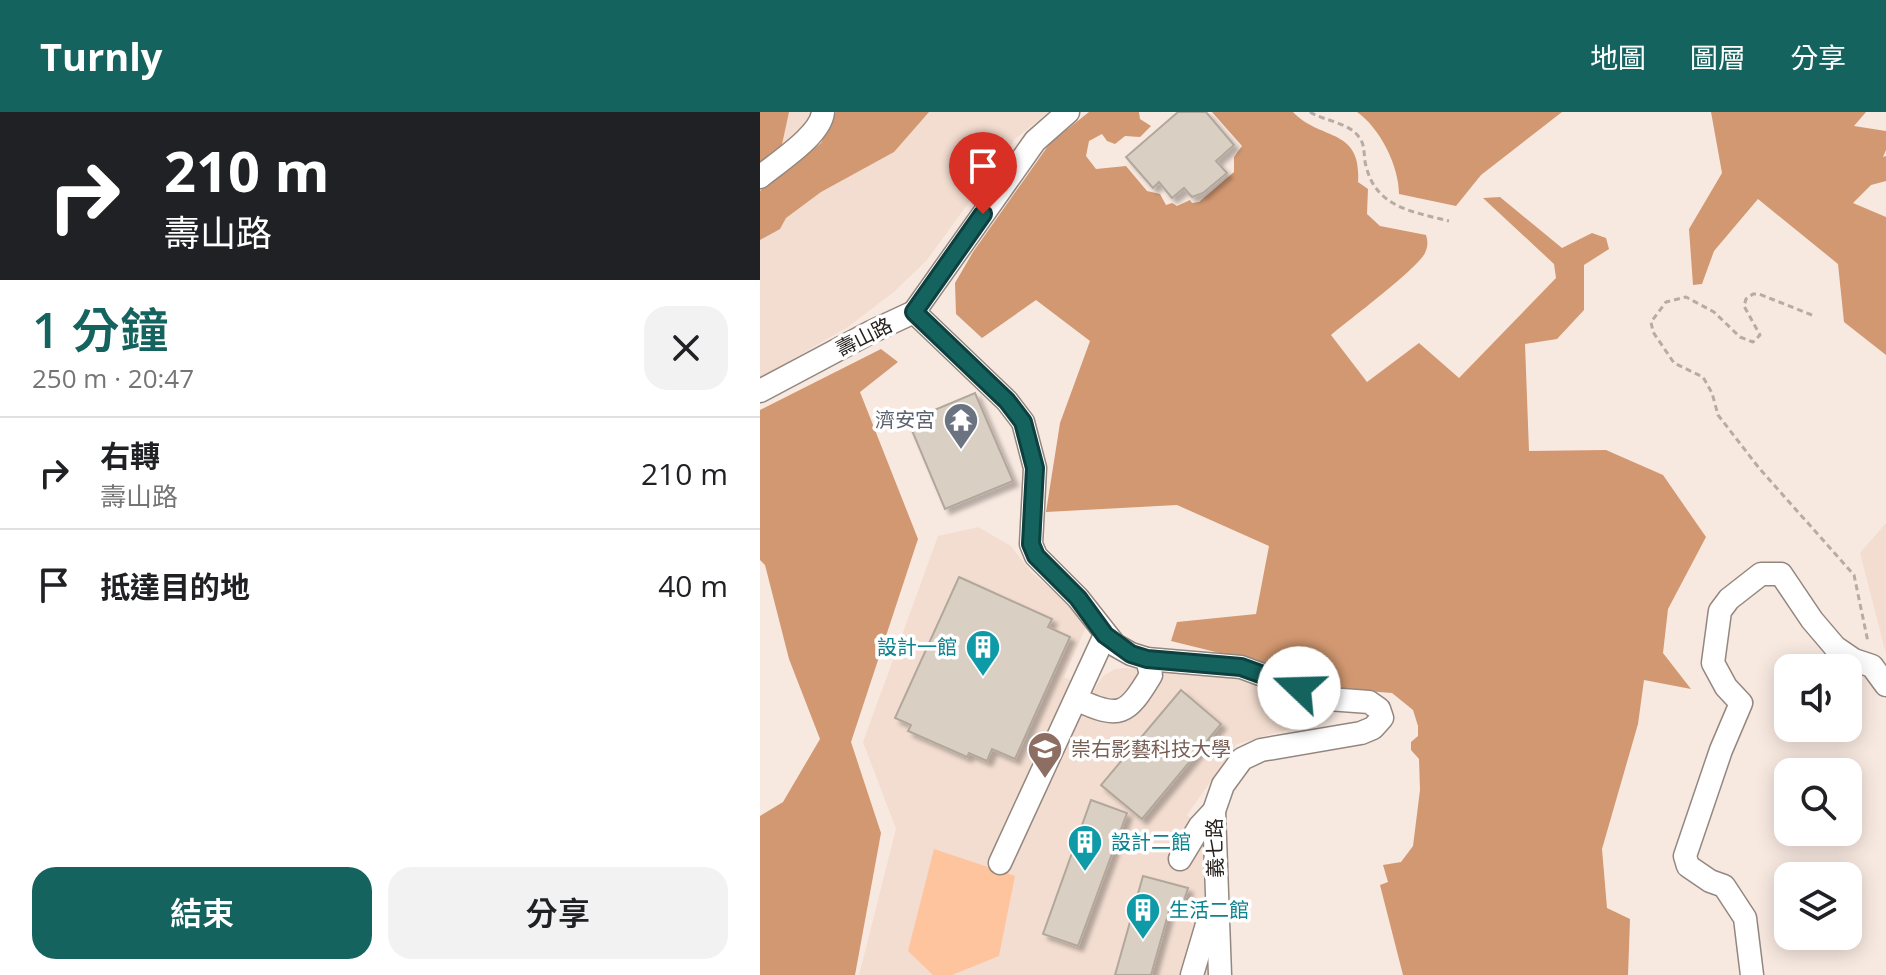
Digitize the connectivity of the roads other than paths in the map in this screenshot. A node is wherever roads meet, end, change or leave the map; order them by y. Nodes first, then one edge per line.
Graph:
1 (823, 112) edge
2 (1068, 112) edge
3 (760, 177) edge
4 (914, 312) junction
5 (760, 391) edge
6 (1105, 635) junction
7 (1147, 659) junction
8 (1886, 685) edge
9 (1076, 699) junction
10 (1214, 811) junction
11 (1180, 859) dead end
12 (1000, 863) dead end
13 (1216, 876) junction
14 (1192, 975) edge
15 (1220, 975) edge
16 (1752, 975) edge

1 - 3 street
2 - 4 street, 壽山路
4 - 5 street, 壽山路
4 - 6 street, 義七路
6 - 7 street, 義七路
6 - 9 street
7 - 9 street
7 - 10 street, 義七路
8 - 16 street
9 - 12 street
10 - 11 street
10 - 13 street, 義七路
13 - 14 street
13 - 15 street, 義七路

